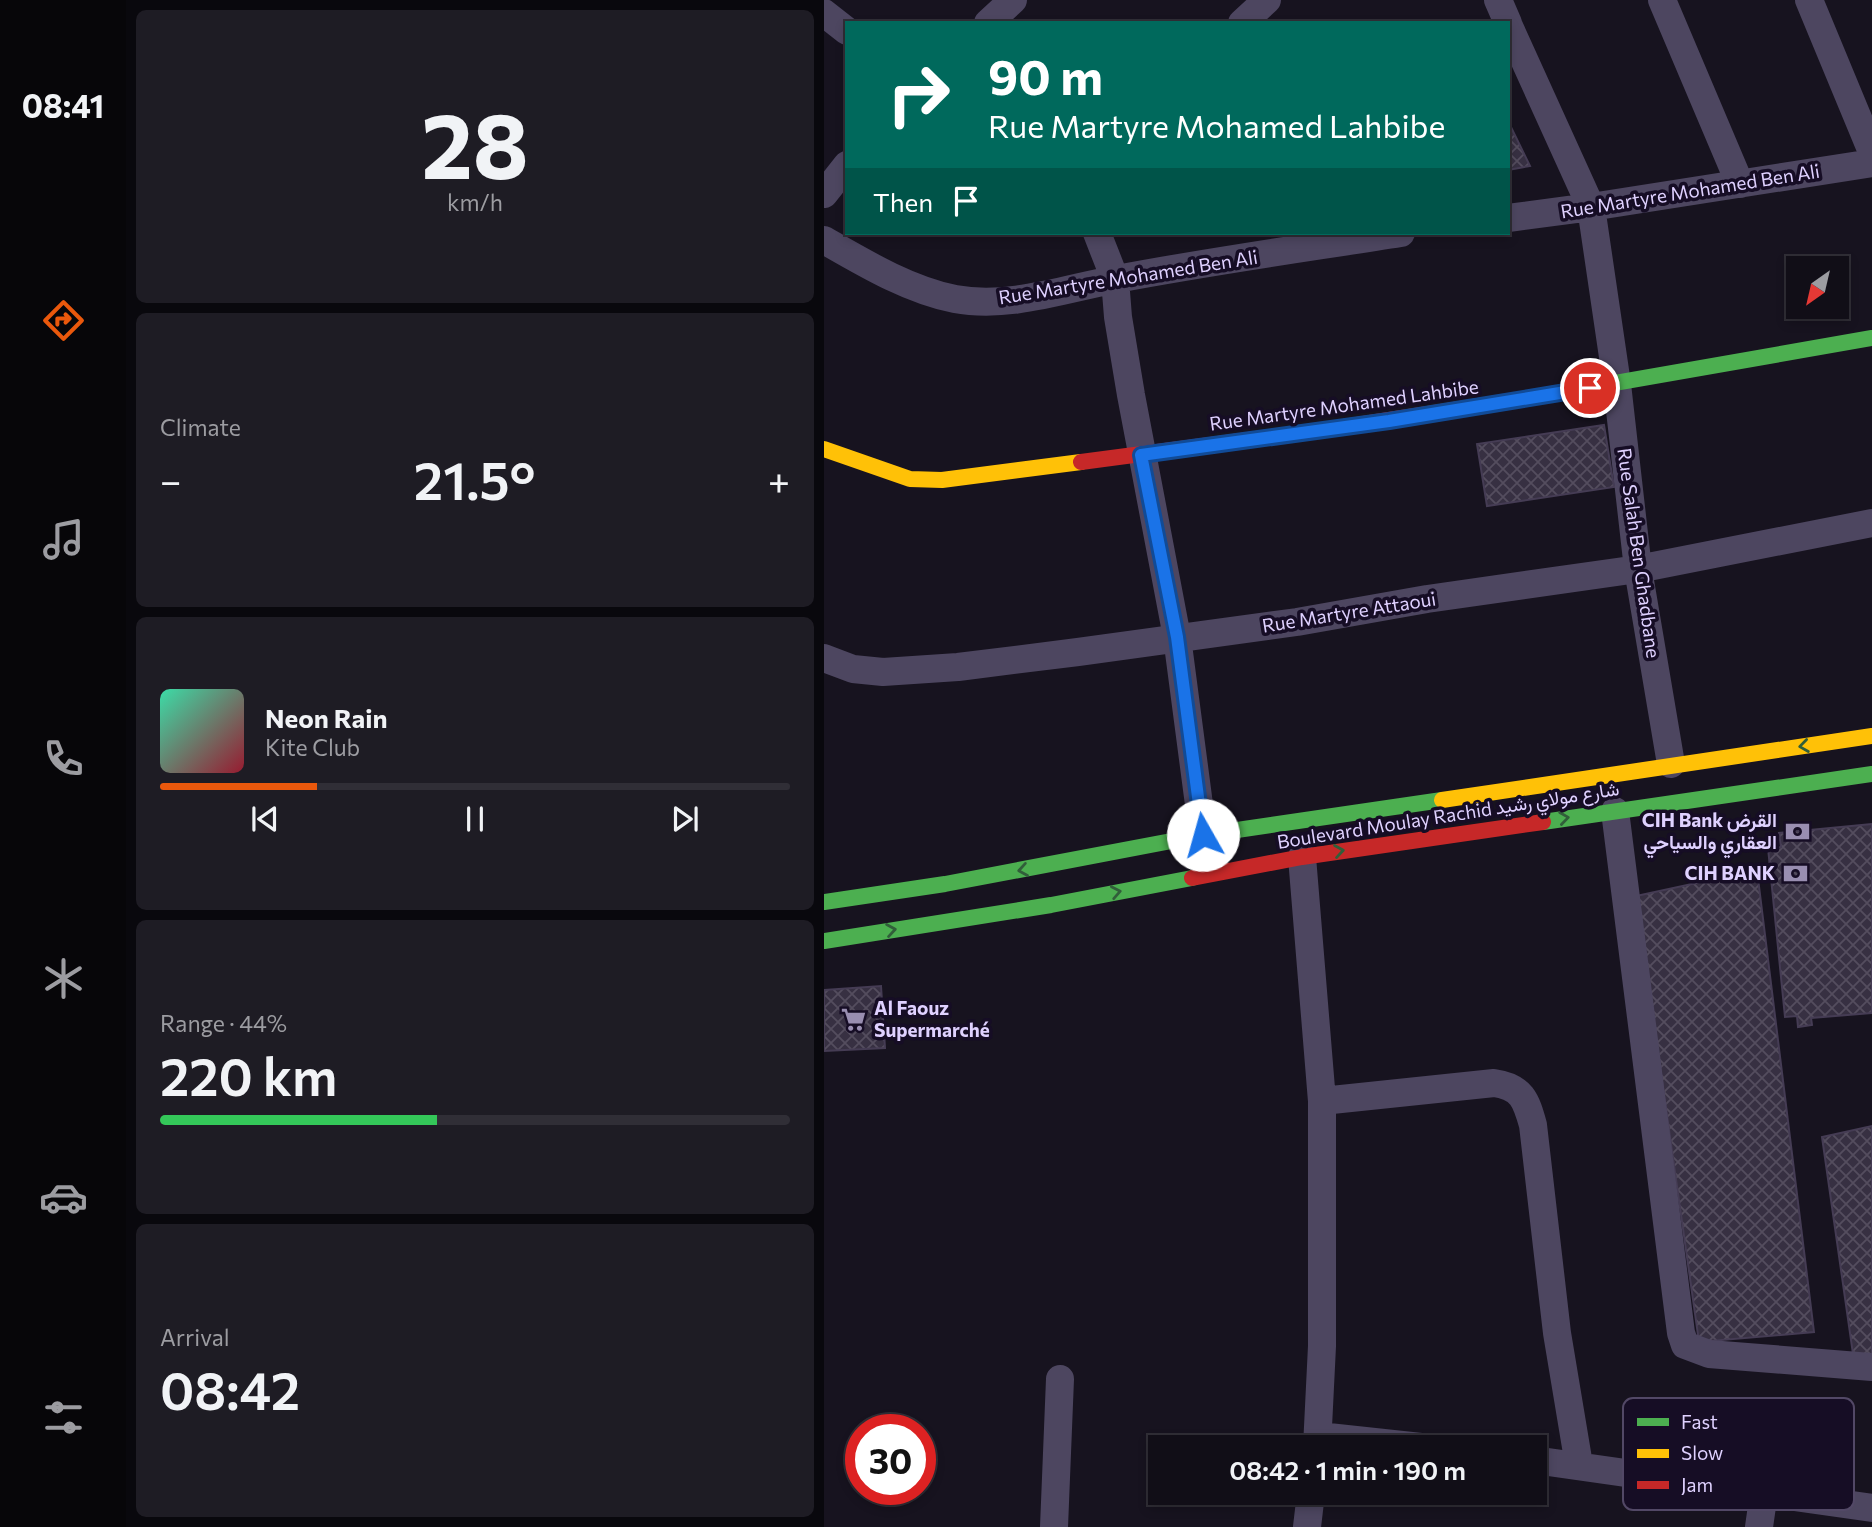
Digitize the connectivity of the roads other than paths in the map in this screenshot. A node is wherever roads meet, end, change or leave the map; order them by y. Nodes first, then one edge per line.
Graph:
1 (1013, 0) edge
2 (1267, 0) edge
3 (1662, 0) edge
4 (1809, 0) edge
5 (824, 13) edge
6 (990, 21) edge
7 (1244, 21) edge
8 (845, 29) edge
9 (1510, 31) edge
10 (1872, 152) edge
11 (1872, 163) edge
12 (845, 168) edge
13 (1740, 184) junction
14 (824, 194) edge
15 (1591, 207) junction
16 (1510, 218) edge
17 (1098, 235) edge
18 (1265, 235) edge
19 (1388, 235) edge
20 (824, 240) edge
21 (1240, 258) junction
22 (1115, 279) junction
23 (1872, 338) edge
24 (1617, 384) junction
25 (824, 449) edge
26 (1141, 455) junction
27 (1872, 523) edge
28 (1638, 569) junction
29 (1177, 637) junction
30 (824, 657) edge
31 (1872, 736) edge
32 (1671, 765) junction
33 (1872, 774) edge
34 (1615, 811) junction
35 (1203, 835) junction
36 (1302, 857) junction
37 (824, 902) edge
38 (824, 941) edge
39 (1322, 1101) junction
40 (1872, 1367) edge
41 (1060, 1379) dead end
42 (1318, 1435) edge
43 (1547, 1461) edge
44 (1579, 1465) junction
45 (1623, 1471) edge
46 (1310, 1505) edge
47 (1854, 1505) edge
48 (1872, 1508) edge
49 (1054, 1527) edge
50 (1307, 1527) edge

1 - 6 street
2 - 7 street
3 - 13 street
4 - 10 street
5 - 8 street
9 - 15 street, Rue Salah Ben Ghadbane
11 - 13 street, Rue Martyre Mohamed Ben Ali
12 - 14 street
13 - 15 street, Rue Martyre Mohamed Ben Ali
15 - 16 street, Rue Martyre Mohamed Ben Ali
15 - 24 street, Rue Salah Ben Ghadbane
17 - 22 street
18 - 21 street
19 - 21 street, Rue Martyre Mohamed Ben Ali
20 - 22 street, Rue Martyre Mohamed Ben Ali
21 - 22 street, Rue Martyre Mohamed Ben Ali
22 - 26 street
23 - 24 main road, Rue Martyre Mohamed Lahbibe
24 - 26 main road, Rue Martyre Mohamed Lahbibe
24 - 28 street, Rue Salah Ben Ghadbane
25 - 26 main road, Rue Martyre Mohamed Lahbibe
26 - 29 street
27 - 28 street, Rue Martyre Attaoui
28 - 29 street, Rue Martyre Attaoui
28 - 32 street, Rue Salah Ben Ghadbane
29 - 30 street, Rue Martyre Attaoui
29 - 35 street
31 -> 32 main road, Boulevard Moulay Rachid شارع مولاي رشيد
32 - 35 main road, Boulevard Moulay Rachid شارع مولاي رشيد
33 - 34 main road, Boulevard Moulay Rachid شارع مولاي رشيد
36 -> 34 main road, Boulevard Moulay Rachid شارع مولاي رشيد
34 - 40 street
35 -> 37 main road, Boulevard Moulay Rachid شارع مولاي رشيد
38 -> 36 main road, Boulevard Moulay Rachid شارع مولاي رشيد
36 - 39 street
39 - 42 street
39 - 44 street
41 - 49 street
43 - 44 street
44 - 45 street
46 - 50 street
47 - 48 street

